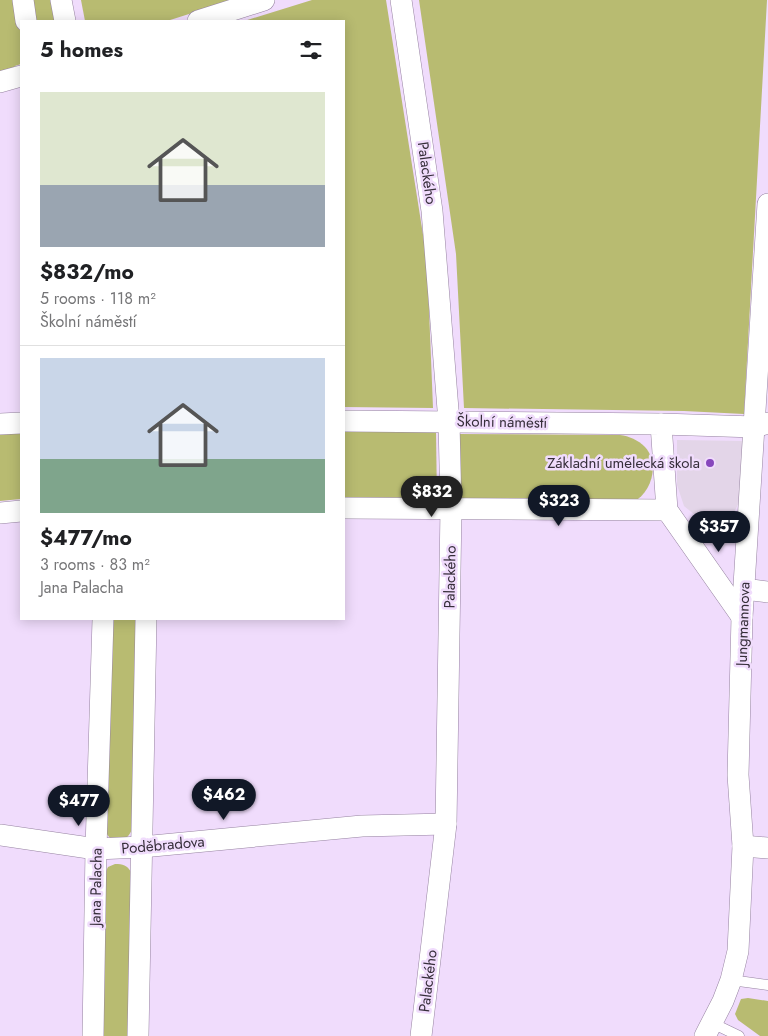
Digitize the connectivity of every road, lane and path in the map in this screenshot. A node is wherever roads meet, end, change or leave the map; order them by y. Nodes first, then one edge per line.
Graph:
1 (23, 0) edge
2 (62, 0) edge
3 (264, 0) edge
4 (401, 0) edge
5 (26, 20) edge
6 (65, 20) edge
7 (201, 20) edge
8 (20, 76) edge
9 (0, 82) edge
10 (768, 204) edge
11 (345, 421) edge
12 (449, 422) junction
13 (20, 423) edge
14 (0, 424) edge
15 (661, 424) junction
16 (762, 425) edge
17 (345, 508) edge
18 (451, 508) junction
19 (667, 510) junction
20 (20, 511) edge
21 (0, 513) edge
22 (744, 589) junction
23 (768, 592) edge
24 (742, 617) junction
25 (103, 620) edge
26 (146, 620) edge
27 (446, 824) junction
28 (0, 835) edge
29 (744, 846) junction
30 (142, 848) junction
31 (768, 848) edge
32 (96, 849) junction
33 (731, 980) junction
34 (768, 984) edge
35 (708, 1030) edge
36 (93, 1036) edge
37 (138, 1036) edge
38 (421, 1036) edge
39 (739, 1036) edge

1 - 5 street
2 - 6 street
3 - 7 street
4 - 12 street, Palackého
8 - 9 street
10 - 16 street, Jungmannova
11 - 12 street, Školní náměstí
12 - 15 street, Školní náměstí
12 - 18 street, Palackého
13 - 14 street
15 - 16 street, Školní náměstí
15 - 19 street
16 - 22 street, Jungmannova
17 - 18 street
18 - 19 street
18 - 27 street, Palackého
19 - 24 street
20 - 21 street
22 - 23 street
22 - 24 street, Jungmannova
24 - 29 street, Jungmannova
25 - 32 street, Jana Palacha
26 - 30 street
27 - 30 street, Poděbradova
27 - 38 street, Palackého
28 - 32 street, Poděbradova
29 - 31 street
29 - 33 street, Jungmannova
30 - 32 street, Poděbradova
30 - 37 street
32 - 36 street, Jana Palacha
33 - 34 lane
33 - 35 street, Jungmannova
35 - 39 lane

